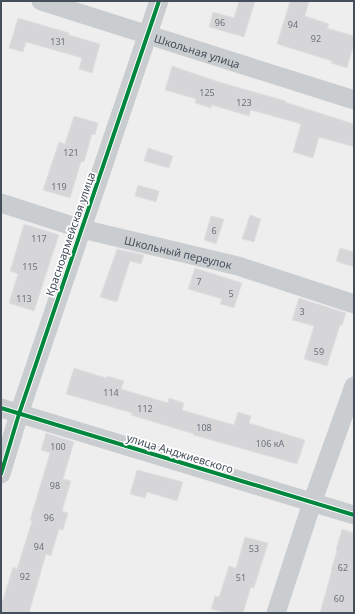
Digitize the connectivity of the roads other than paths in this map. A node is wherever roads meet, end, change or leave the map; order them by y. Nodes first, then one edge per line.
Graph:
1 (41, 1) edge
2 (159, 1) edge
3 (148, 35) junction
4 (354, 100) edge
5 (1, 203) edge
6 (82, 228) junction
7 (354, 304) edge
8 (354, 386) edge
9 (1, 408) edge
10 (19, 414) junction
11 (1, 474) edge
12 (312, 503) junction
13 (354, 515) edge
14 (276, 613) edge

1 - 3 street, Школьная улица
2 - 3 street, Красноармейская улица
3 - 4 street, Школьная улица
3 - 6 street, Красноармейская улица
5 - 6 street, Школьный переулок
6 - 7 street, Школьный переулок
6 - 10 street, Красноармейская улица
8 - 12 street
9 - 10 street, улица Анджиевского
10 - 11 street, Красноармейская улица
10 - 12 street, улица Анджиевского
12 - 13 street, улица Анджиевского
12 - 14 street

